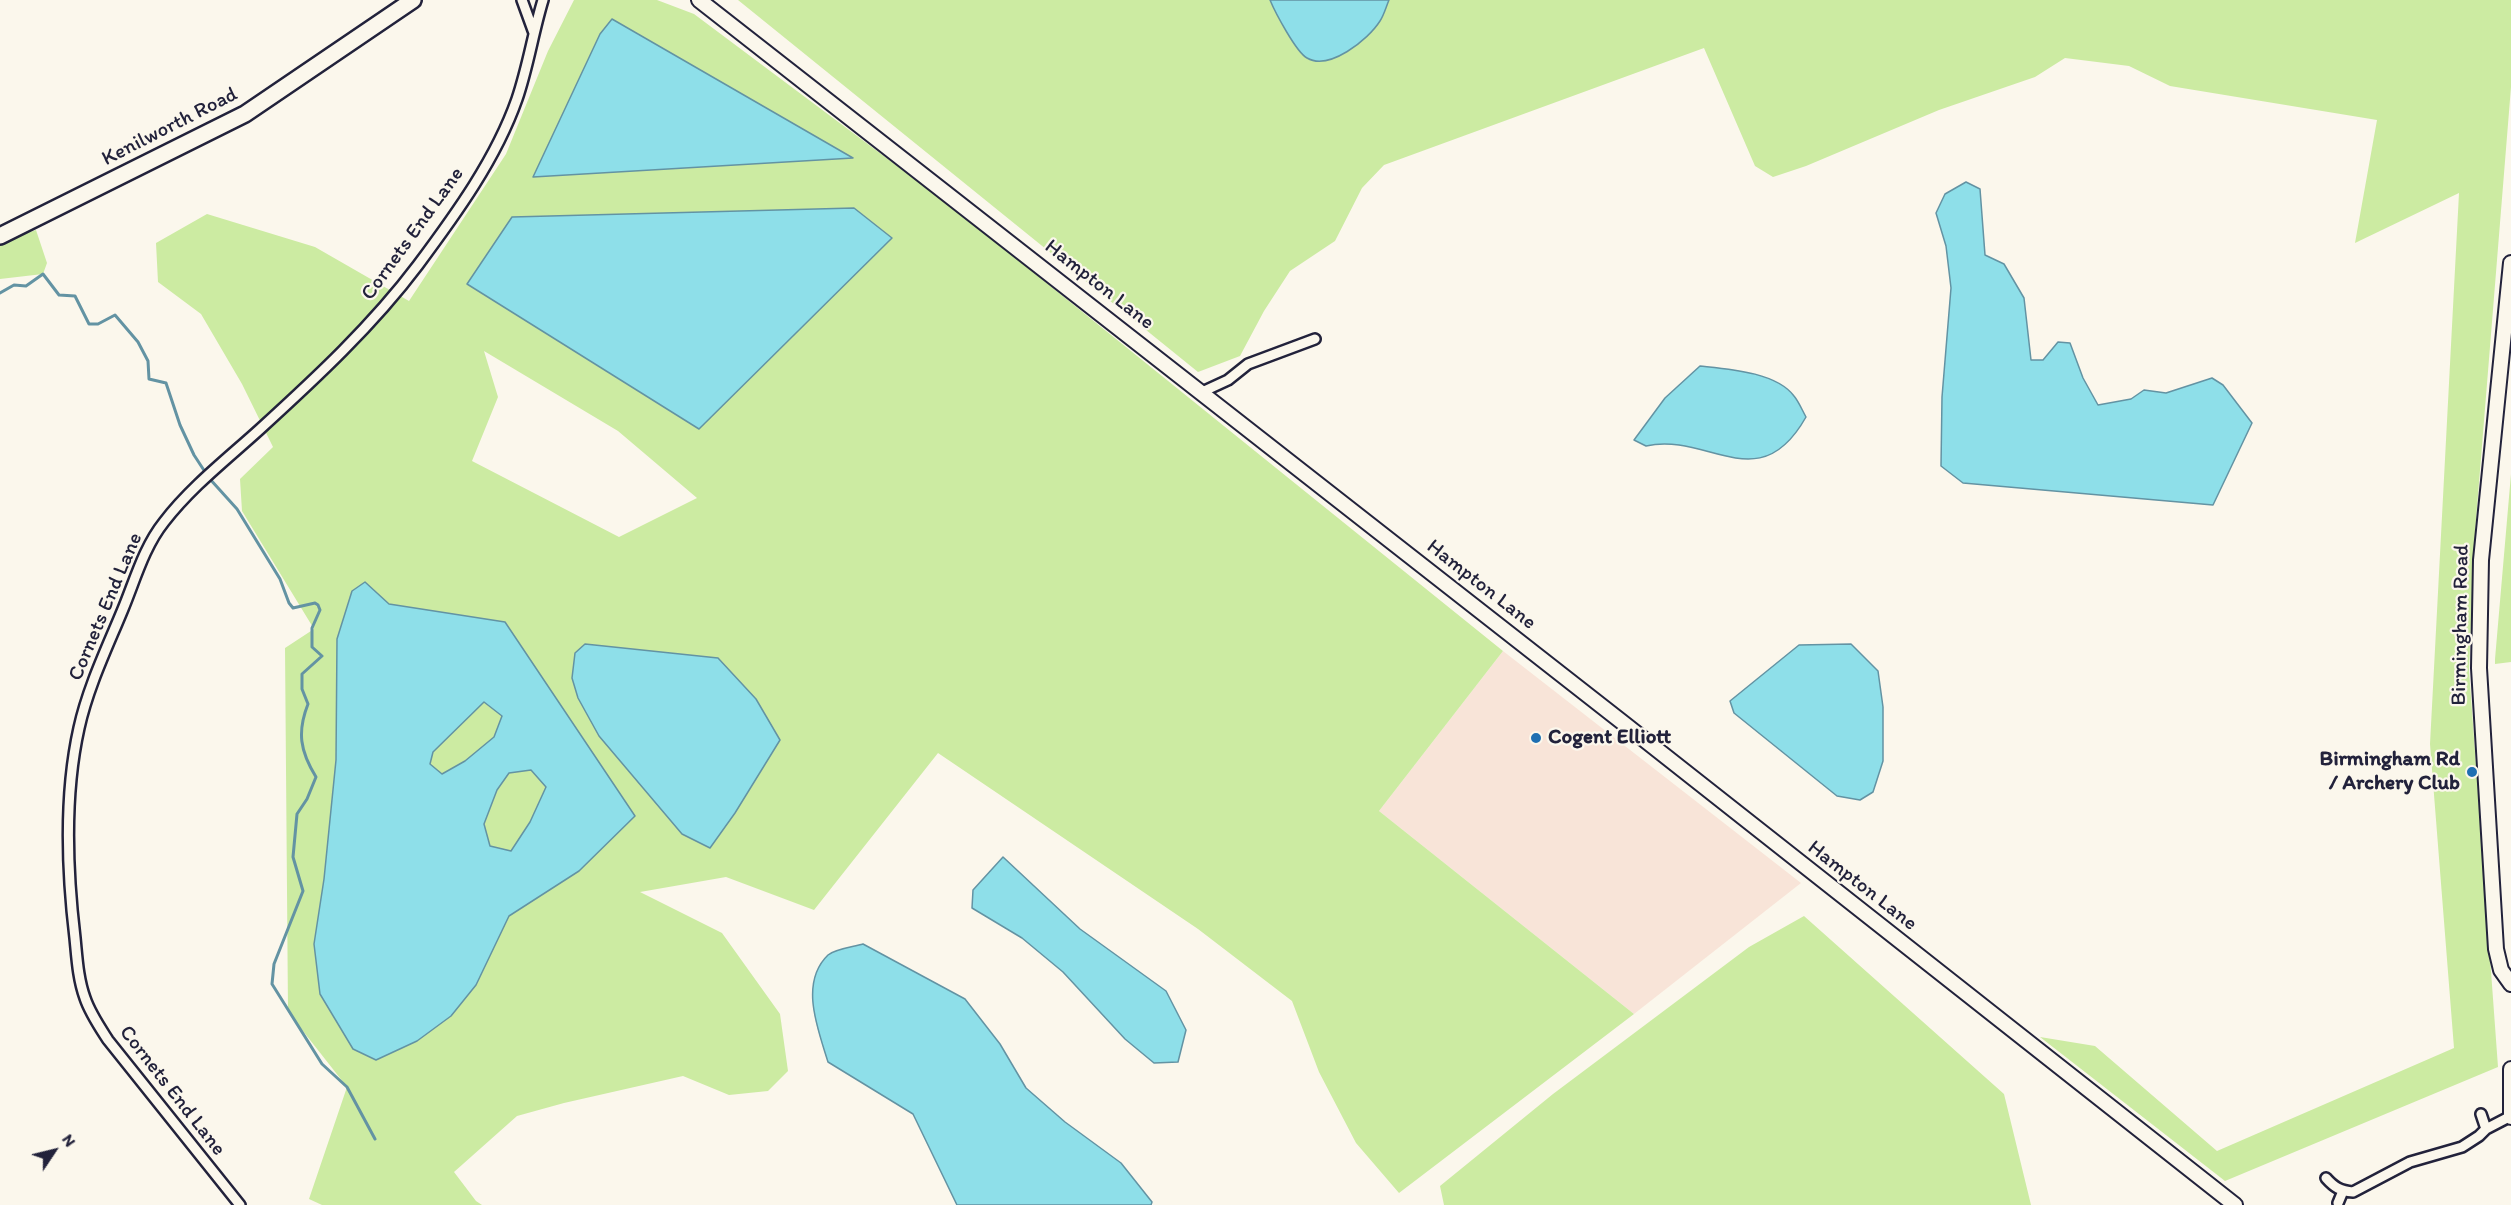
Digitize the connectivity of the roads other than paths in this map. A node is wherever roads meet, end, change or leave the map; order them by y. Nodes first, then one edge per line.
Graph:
1 (396, 0) edge
2 (413, 0) edge
3 (522, 0) edge
4 (543, 0) edge
5 (699, 0) edge
6 (534, 33) junction
7 (351, 42) junction
8 (0, 236) edge
9 (2511, 263) edge
10 (1315, 339) dead end
11 (1202, 392) junction
12 (2511, 984) edge
13 (2511, 1069) edge
14 (2481, 1114) dead end
15 (2511, 1117) edge
16 (2486, 1129) junction
17 (2326, 1178) dead end
18 (2343, 1191) junction
19 (2338, 1203) dead end
20 (240, 1205) edge
21 (2235, 1205) edge

1 - 7 highway, Kenilworth Road
2 - 7 highway, Kenilworth Road
3 - 6 street
4 - 6 street, Cornets End Lane
5 - 11 main road, Hampton Lane
6 - 20 street, Cornets End Lane
7 - 8 highway, Kenilworth Road
9 - 12 main road, Birmingham Road
10 - 11 street
11 - 21 main road, Hampton Lane
13 - 15 main road
14 - 16 street
15 - 16 street
16 - 18 street
17 - 18 street
18 - 19 street

